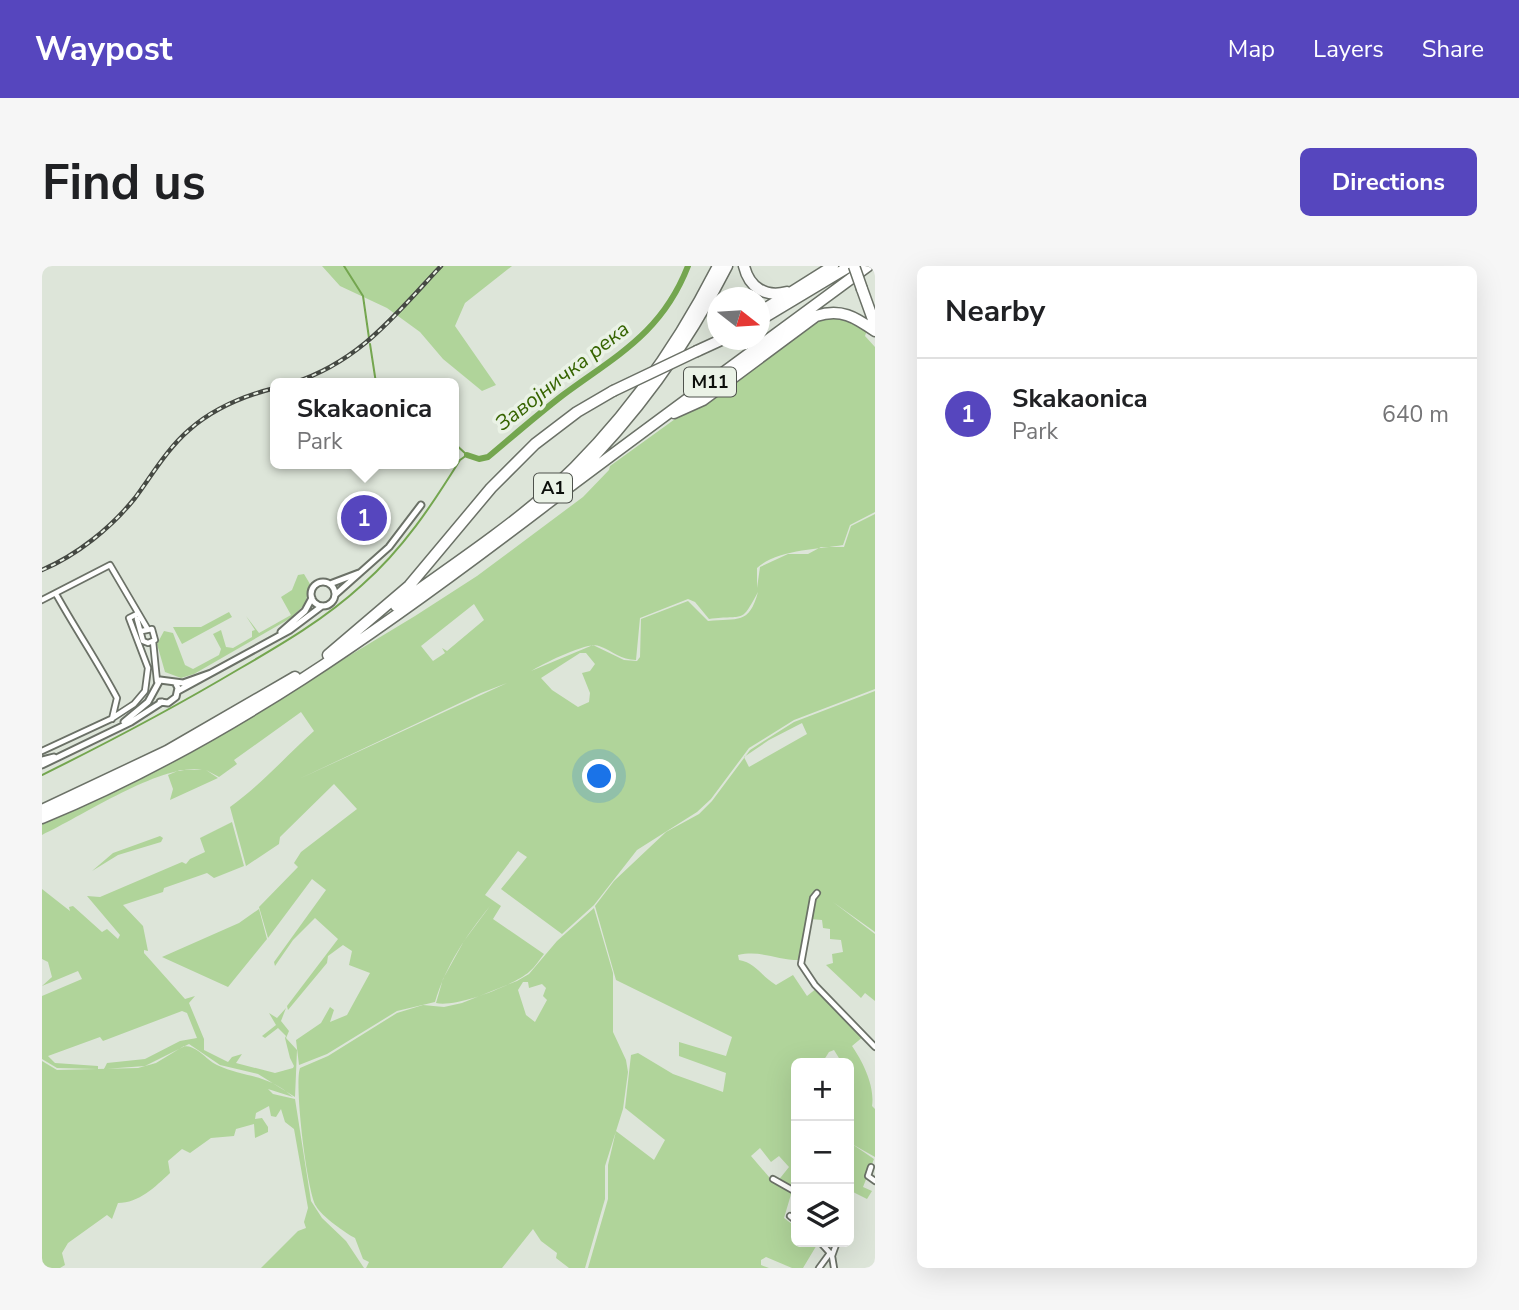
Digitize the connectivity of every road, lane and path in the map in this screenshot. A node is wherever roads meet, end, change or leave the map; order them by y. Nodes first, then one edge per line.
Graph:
1 (718, 266) edge
2 (727, 266) edge
3 (833, 266) edge
4 (852, 266) edge
5 (867, 266) edge
6 (745, 271) edge
7 (807, 284) junction
8 (770, 306) edge
9 (872, 307) edge
10 (770, 314) edge
11 (875, 325) edge
12 (875, 331) edge
13 (707, 346) edge
14 (667, 415) junction
15 (421, 505) dead end
16 (544, 506) junction
17 (359, 573) junction
18 (330, 584) junction
19 (57, 594) junction
20 (335, 595) junction
21 (312, 598) junction
22 (42, 600) edge
23 (322, 606) junction
24 (136, 614) junction
25 (144, 629) junction
26 (276, 636) junction
27 (153, 641) junction
28 (146, 643) junction
29 (330, 654) junction
30 (155, 658) junction
31 (157, 665) junction
32 (215, 672) junction
33 (165, 678) junction
34 (158, 681) junction
35 (175, 682) junction
36 (178, 691) junction
37 (154, 694) junction
38 (162, 702) junction
39 (111, 719) junction
40 (122, 724) junction
41 (42, 751) edge
42 (42, 763) edge
43 (42, 810) edge
44 (42, 818) edge
45 (817, 893) dead end
46 (875, 1047) edge
47 (871, 1167) dead end
48 (773, 1179) dead end
49 (875, 1181) edge
50 (791, 1189) edge
51 (825, 1247) edge
52 (834, 1247) edge
53 (831, 1254) junction
54 (819, 1268) edge
55 (834, 1268) edge

1 - 29 highway, A1
2 - 16 highway, A1
3 - 7 highway
4 - 9 highway, bridge
4 - 10 highway
5 - 14 highway, M11
6 - 7 highway
7 - 8 highway
9 - 11 highway
12 - 14 highway
13 - 29 highway, bridge
14 - 16 highway
15 - 17 street
16 - 44 highway, A1
17 - 18 street
17 - 20 street
18 - 20 street
18 - 21 street
19 - 22 street
19 - 24 street
19 - 39 street
20 - 23 street
21 - 23 street
21 - 26 street
23 - 26 street
24 - 25 street
24 - 39 street
25 - 27 street
25 - 28 street
26 - 32 street
27 - 28 street
27 - 30 street
28 - 30 street
29 - 43 highway, A1
30 - 31 street
31 - 33 street
31 - 34 street
32 - 35 street
32 - 36 street
33 - 34 street
33 - 35 street
34 - 37 street
35 - 36 street
36 - 38 street
37 - 38 street
37 - 40 street
38 - 40 street
39 - 41 street
40 - 42 street
45 - 46 street
47 - 49 street
48 - 50 street
51 - 53 street
52 - 53 street
53 - 54 street
53 - 55 street

